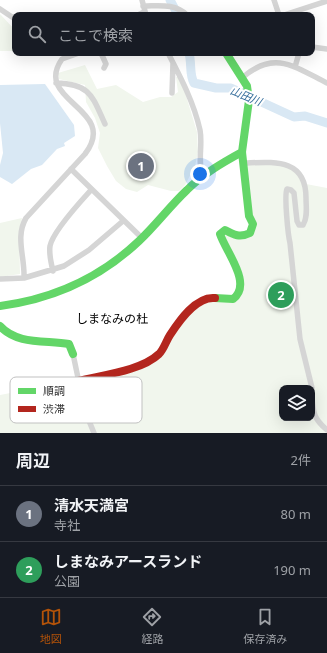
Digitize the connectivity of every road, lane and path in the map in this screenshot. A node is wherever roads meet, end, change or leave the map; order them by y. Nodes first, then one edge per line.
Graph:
1 (142, 0) edge
2 (274, 0) edge
3 (327, 1) edge
4 (0, 9) edge
5 (144, 11) edge
6 (184, 12) edge
7 (278, 12) edge
8 (293, 12) edge
9 (12, 17) edge
10 (315, 47) edge
11 (327, 49) edge
12 (70, 56) edge
13 (102, 56) edge
14 (170, 56) edge
15 (228, 56) edge
16 (298, 56) edge
17 (173, 62) junction
18 (295, 67) junction
19 (104, 68) dead end
20 (243, 77) junction
21 (56, 83) junction
22 (327, 83) edge
23 (172, 93) dead end
24 (105, 124) dead end
25 (242, 152) junction
26 (244, 163) junction
27 (71, 169) junction
28 (203, 176) junction
29 (91, 190) junction
30 (123, 221) junction
31 (142, 238) junction
32 (52, 271) junction
33 (24, 278) junction
34 (0, 279) edge
35 (0, 306) edge
36 (0, 326) edge
37 (73, 354) joint
38 (77, 377) edge
39 (95, 377) edge
40 (311, 385) edge
41 (315, 418) edge
42 (89, 423) edge
43 (327, 430) edge
44 (94, 433) edge

1 - 5 street
2 - 7 street
3 - 8 street
4 - 9 street
5 - 6 street
10 - 11 street
12 - 21 street
13 - 19 street
14 - 17 street
15 - 20 street
16 - 18 street
17 - 23 street
17 - 28 street
18 - 20 street
18 - 22 street
20 - 25 street
21 - 24 street
21 - 27 street
25 - 26 street
25 - 28 street
26 - 39 street
26 - 40 street
27 - 29 street
27 - 33 street
28 - 31 street
29 - 30 street
29 - 32 street
30 - 31 street
30 - 32 street
31 - 35 street
32 - 33 street
33 - 34 street
36 - 37 street
37 - 38 street
41 - 43 street
42 - 44 street

